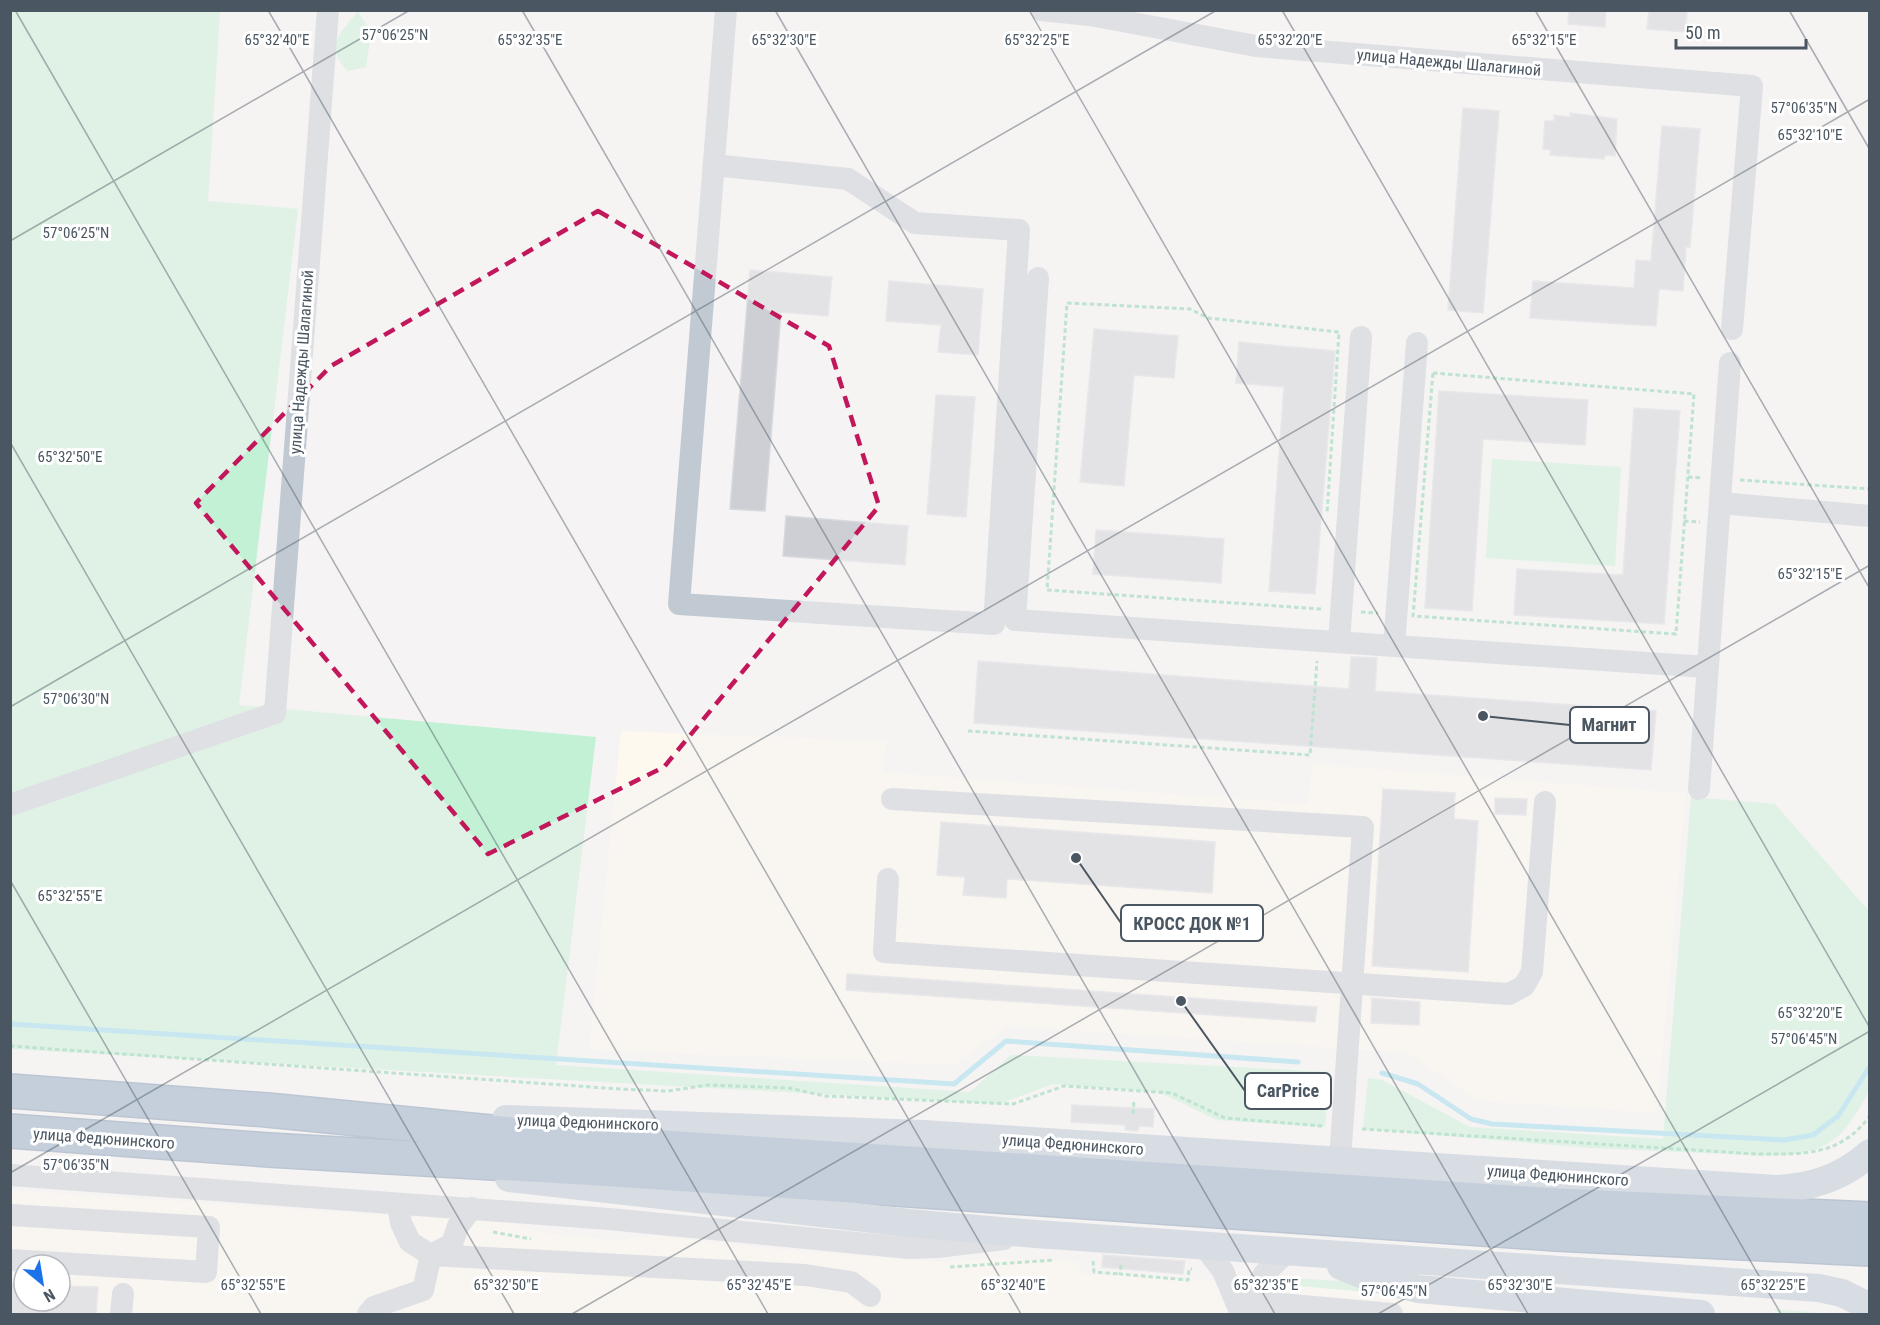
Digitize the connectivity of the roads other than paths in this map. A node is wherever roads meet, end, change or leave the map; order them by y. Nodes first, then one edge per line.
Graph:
1 (327, 10) edge
2 (726, 10) edge
3 (1041, 10) edge
4 (714, 165) junction
5 (1038, 278) dead end
6 (1732, 329) dead end
7 (1361, 337) dead end
8 (1417, 343) dead end
9 (1730, 363) dead end
10 (1720, 503) junction
11 (1869, 516) edge
12 (1339, 642) junction
13 (1394, 646) junction
14 (1707, 667) junction
15 (1699, 789) dead end
16 (892, 799) dead end
17 (1545, 802) dead end
18 (10, 805) edge
19 (888, 879) dead end
20 (1352, 984) junction
21 (10, 1091) edge
22 (267, 1110) junction
23 (10, 1131) edge
24 (269, 1150) junction
25 (1869, 1154) edge
26 (1340, 1160) junction
27 (10, 1175) edge
28 (398, 1204) junction
29 (472, 1208) junction
30 (10, 1215) edge
31 (1869, 1219) edge
32 (1556, 1220) junction
33 (1036, 1234) junction
34 (1204, 1246) junction
35 (1869, 1249) edge
36 (1299, 1253) junction
37 (431, 1255) junction
38 (10, 1260) edge
39 (870, 1296) dead end
40 (1869, 1307) edge
41 (368, 1314) edge
42 (1241, 1314) edge
43 (1392, 1314) edge
44 (1701, 1314) edge

1 - 18 street, улица Надежды Шалагиной
2 - 4 street
3 - 6 street, улица Надежды Шалагиной
4 - 4 street
5 - 12 street
7 - 12 street
8 - 13 street
9 - 10 street
10 - 11 street
10 - 14 street
12 - 13 street
13 - 14 street
14 - 15 street
16 - 20 street
17 - 20 street
19 - 20 street
20 - 26 street
21 - 22 highway, улица Федюнинского
22 - 26 main road, улица Федюнинского
22 - 32 highway, улица Федюнинского
23 - 24 highway, улица Федюнинского
24 - 32 highway, улица Федюнинского
24 - 33 main road, улица Федюнинского
25 - 26 main road, улица Федюнинского
27 - 28 street
28 - 29 street
28 - 37 street
29 - 33 street
29 - 37 street
30 - 38 street
31 - 32 highway
32 - 35 highway
33 - 34 main road, улица Федюнинского
34 - 36 main road, улица Федюнинского
34 - 42 street
36 - 40 main road, улица Федюнинского
36 - 42 street
36 - 44 main road
37 - 39 street
37 - 41 street
42 - 43 street

